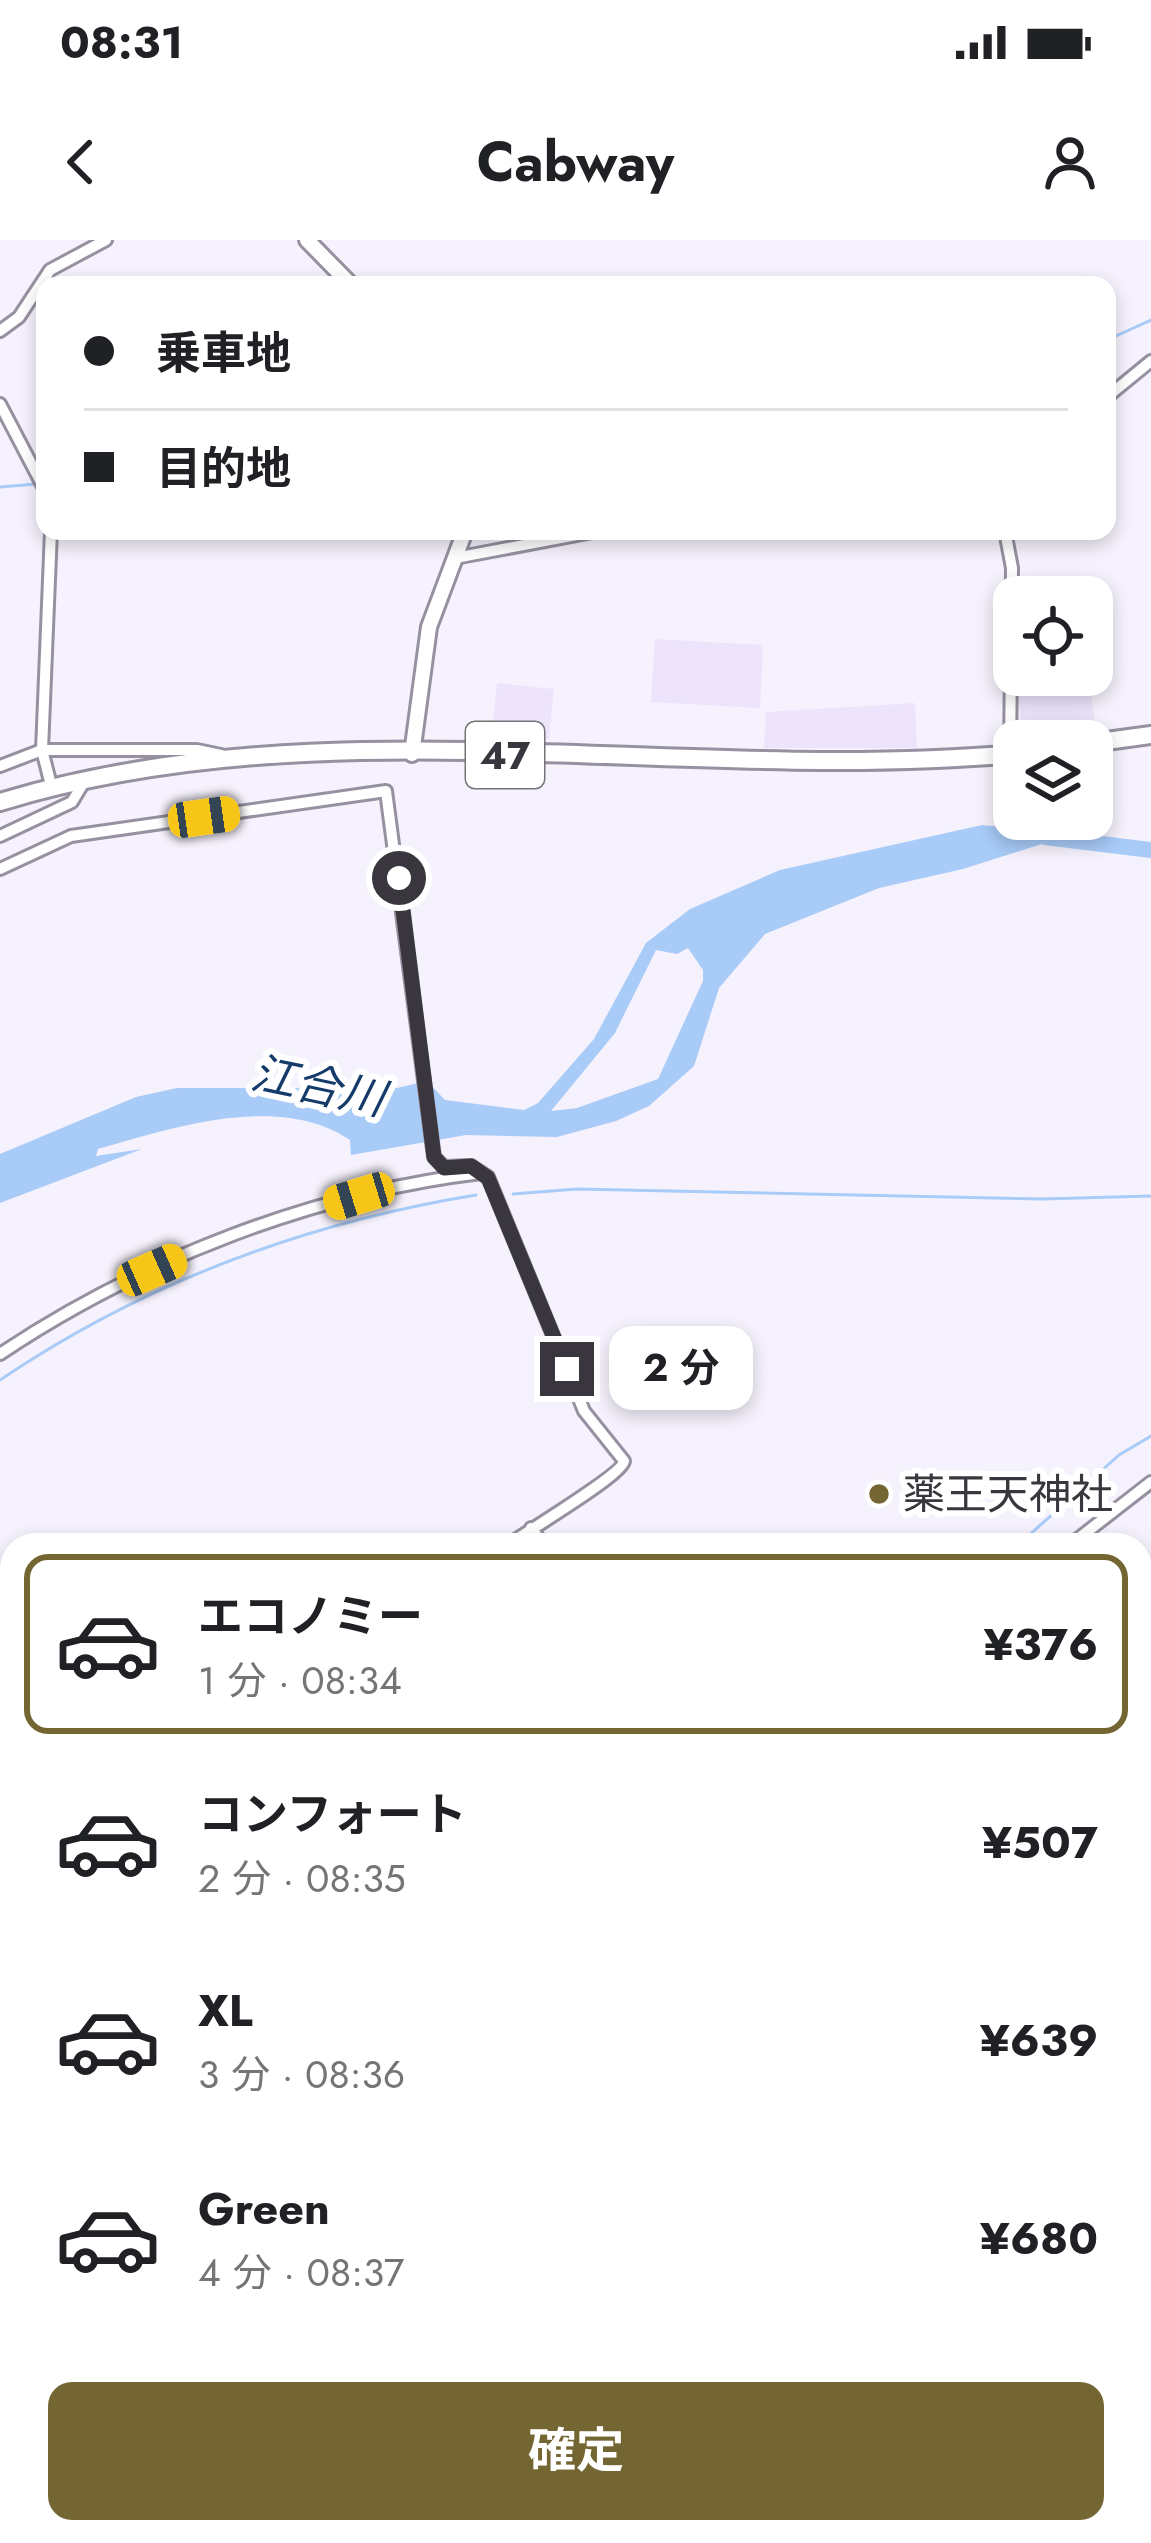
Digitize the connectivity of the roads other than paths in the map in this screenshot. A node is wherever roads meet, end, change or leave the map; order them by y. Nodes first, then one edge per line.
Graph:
1 (106, 240) edge
2 (307, 240) edge
3 (46, 276) edge
4 (342, 276) edge
5 (36, 291) edge
6 (0, 332) edge
7 (1151, 361) edge
8 (1116, 390) edge
9 (0, 404) edge
10 (36, 472) edge
11 (51, 540) edge
12 (462, 540) edge
13 (550, 540) edge
14 (1007, 540) edge
15 (455, 558) junction
16 (1012, 720) edge
17 (1151, 735) edge
18 (1113, 740) edge
19 (42, 749) junction
20 (412, 754) junction
21 (993, 755) edge
22 (234, 760) junction
23 (0, 766) edge
24 (84, 782) junction
25 (52, 789) junction
26 (0, 802) edge
27 (0, 836) edge
28 (0, 869) edge
29 (484, 1173) junction
30 (0, 1354) edge
31 (1151, 1482) edge
32 (531, 1528) junction
33 (524, 1533) edge
34 (535, 1533) edge
35 (1085, 1533) edge

1 - 3 street
2 - 4 main road
5 - 6 street
7 - 8 street
9 - 10 street
11 - 19 street
12 - 15 main road
13 - 15 street
14 - 16 street
15 - 20 main road
17 - 18 highway
19 - 22 street
19 - 23 street
19 - 25 street
20 - 21 highway, 47
20 - 22 highway, 47
22 - 24 highway, 47
24 - 25 highway, 47
24 - 27 street
25 - 26 highway, 47
28 - 29 street
29 - 30 street
29 - 32 street
31 - 35 street
32 - 33 street
32 - 34 street

